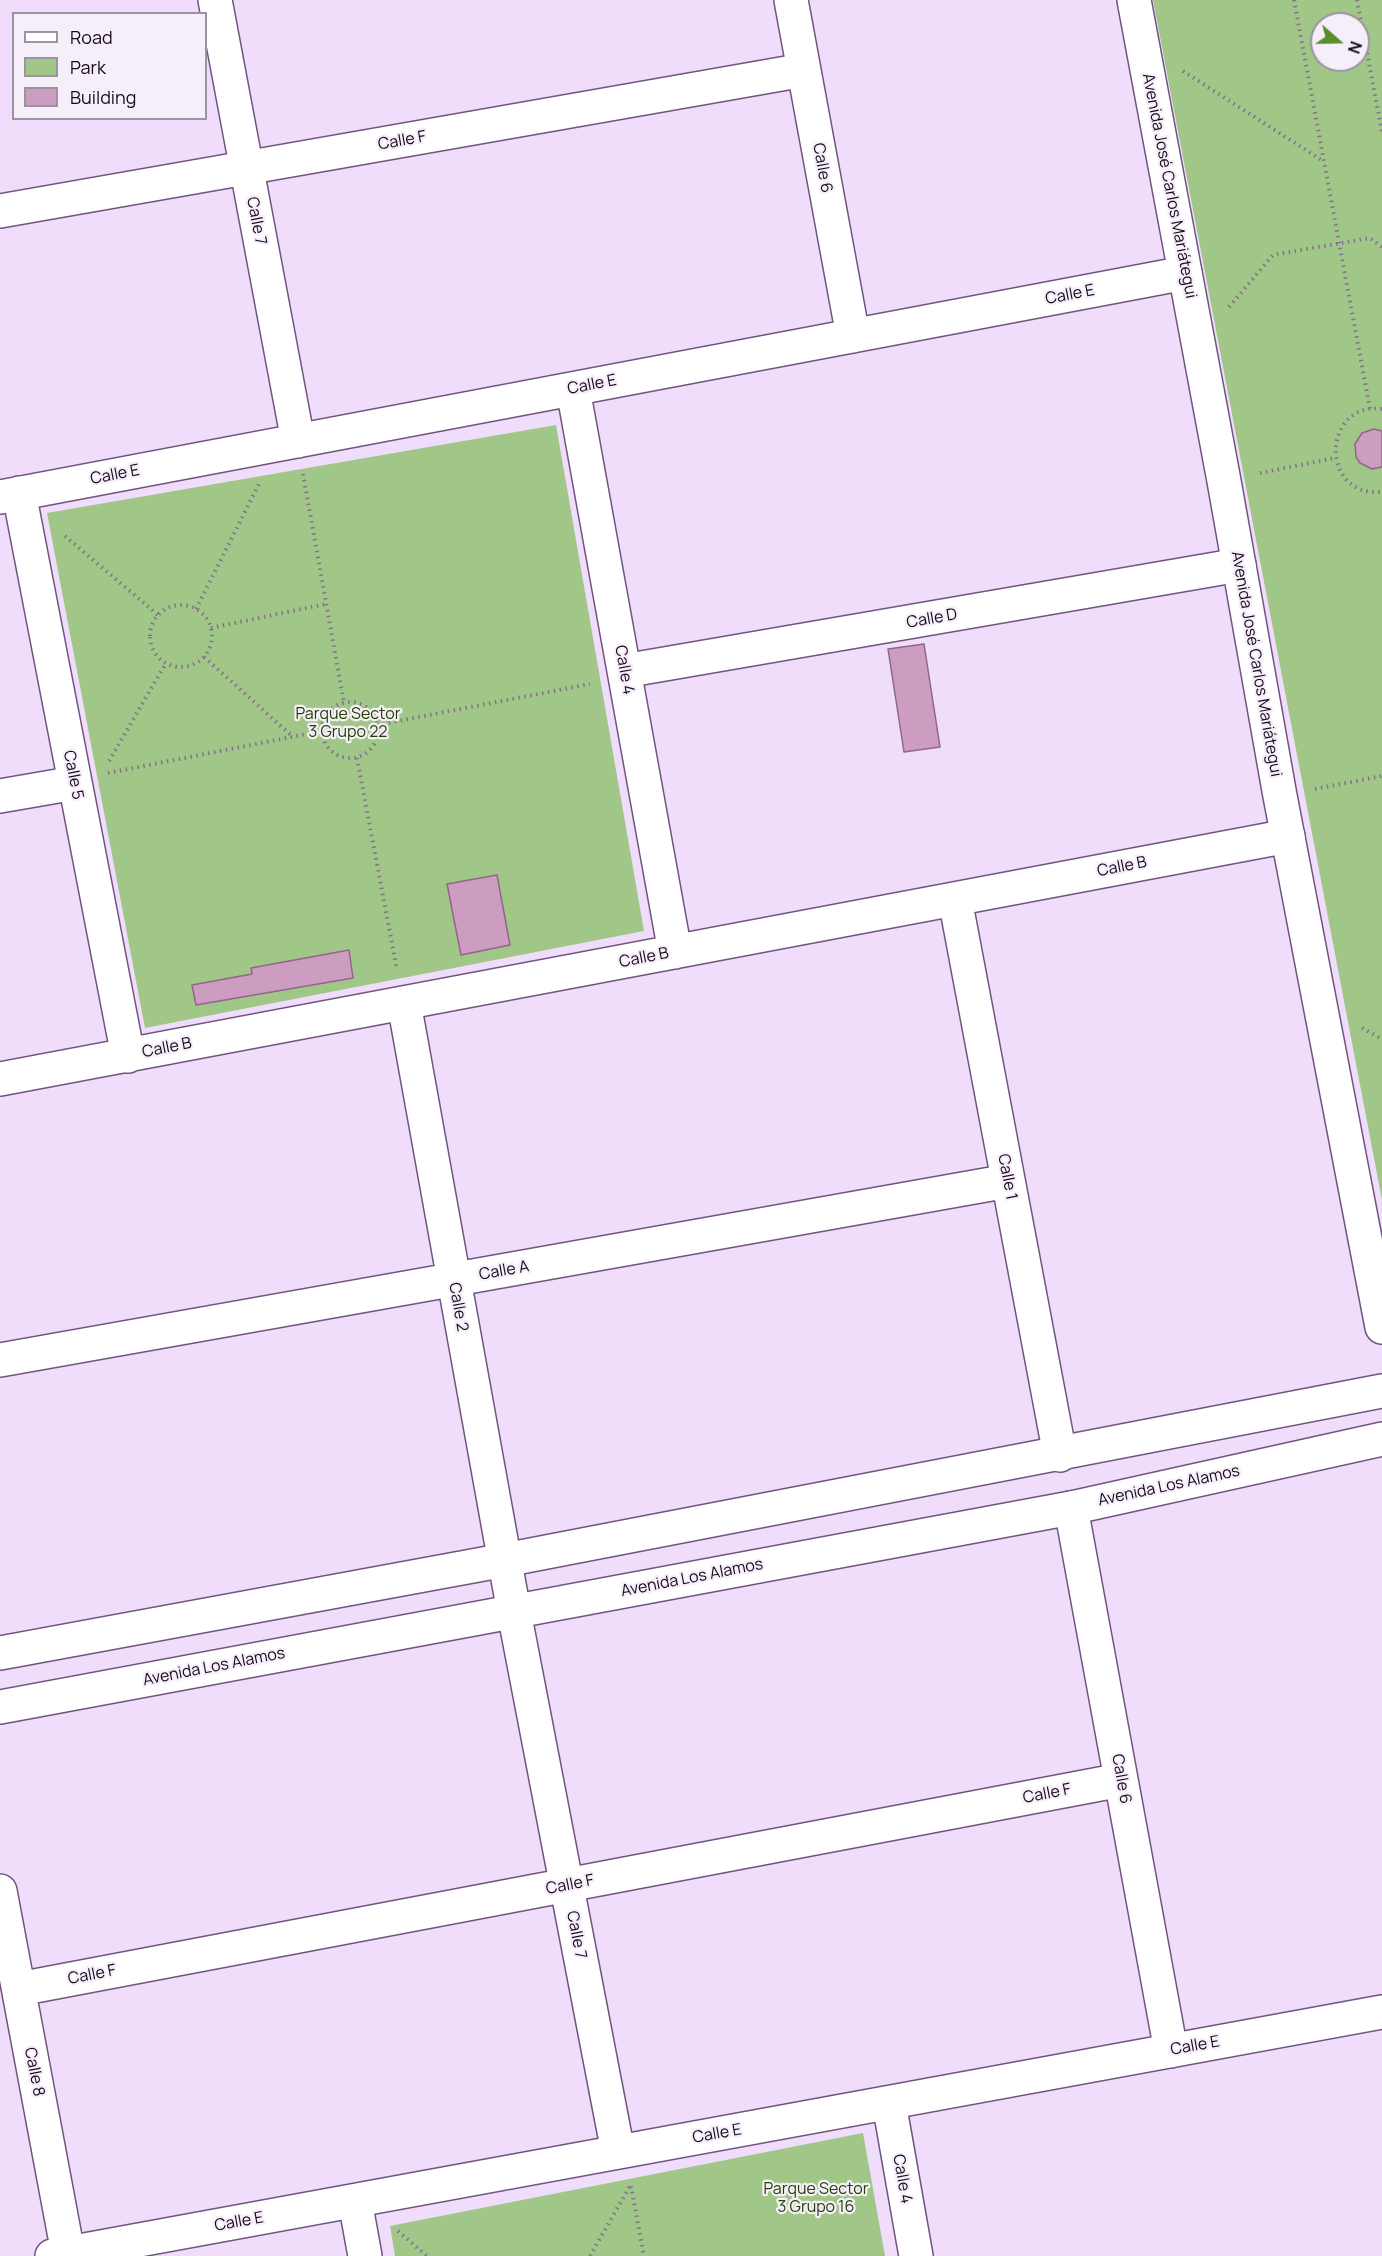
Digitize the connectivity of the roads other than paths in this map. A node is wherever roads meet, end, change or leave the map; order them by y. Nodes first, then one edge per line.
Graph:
1 (215, 0) edge
2 (791, 0) edge
3 (1134, 0) edge
4 (804, 70) junction
5 (246, 168) junction
6 (0, 211) edge
7 (1185, 273) junction
8 (853, 336) junction
9 (573, 389) junction
10 (298, 441) junction
11 (9, 495) edge
12 (1239, 566) junction
13 (624, 671) junction
14 (75, 783) junction
15 (0, 796) edge
16 (1288, 836) junction
17 (955, 899) junction
18 (675, 952) junction
19 (404, 1003) junction
20 (128, 1056) junction
21 (0, 1079) edge
22 (1008, 1181) junction
23 (453, 1280) junction
24 (1382, 1327) edge
25 (0, 1360) edge
26 (1382, 1391) edge
27 (1382, 1439) edge
28 (1060, 1455) junction
29 (1071, 1508) junction
30 (505, 1560) junction
31 (514, 1612) junction
32 (0, 1653) edge
33 (0, 1707) edge
34 (1121, 1780) junction
35 (567, 1885) junction
36 (0, 1891) edge
37 (19, 1989) junction
38 (1382, 2012) edge
39 (1171, 2051) junction
40 (889, 2103) junction
41 (618, 2152) junction
42 (355, 2201) junction
43 (60, 2254) edge
44 (365, 2256) edge
45 (916, 2256) edge

1 - 5 street, Calle 7
2 - 4 street, Calle 6
3 - 7 street, Avenida José Carlos Mariátegui
4 - 5 street, Calle F
4 - 8 street, Calle 6
5 - 6 street, Calle F
5 - 10 street, Calle 7
7 - 8 street, Calle E
7 - 12 street, Avenida José Carlos Mariátegui
8 - 9 street, Calle E
9 - 10 street, Calle E
9 - 13 street, Calle 4
10 - 11 street, Calle E
11 - 14 street, Calle 5
12 - 13 street, Calle D
12 - 16 street, Avenida José Carlos Mariátegui
13 - 18 street, Calle 4
14 - 15 street
14 - 20 street, Calle 5
16 - 17 street, Calle B
16 - 24 street, Avenida José Carlos Mariátegui
17 - 18 street, Calle B
17 - 22 street, Calle 1
18 - 19 street, Calle B
19 - 20 street, Calle B
19 - 23 street, Calle 2
20 - 21 street, Calle B
22 - 23 street, Calle A
22 - 28 street, Calle 1
23 - 25 street, Calle A
23 - 30 street, Calle 2
26 - 28 street
27 - 29 street, Avenida Los Alamos
28 - 30 street
29 - 31 street, Avenida Los Alamos
29 - 34 street, Calle 6
30 - 31 street, Calle 2
30 - 32 street
31 - 33 street, Avenida Los Alamos
31 - 35 street, Calle 7
34 - 35 street, Calle F
34 - 39 street, Calle 6
35 - 37 street, Calle F
35 - 41 street, Calle 7
36 - 37 street, Calle 8
37 - 43 street, Calle 8
38 - 39 street, Calle E
39 - 40 street, Calle E
40 - 41 street, Calle E
40 - 45 street, Calle 4
41 - 42 street, Calle E
42 - 43 street, Calle E
42 - 44 street

